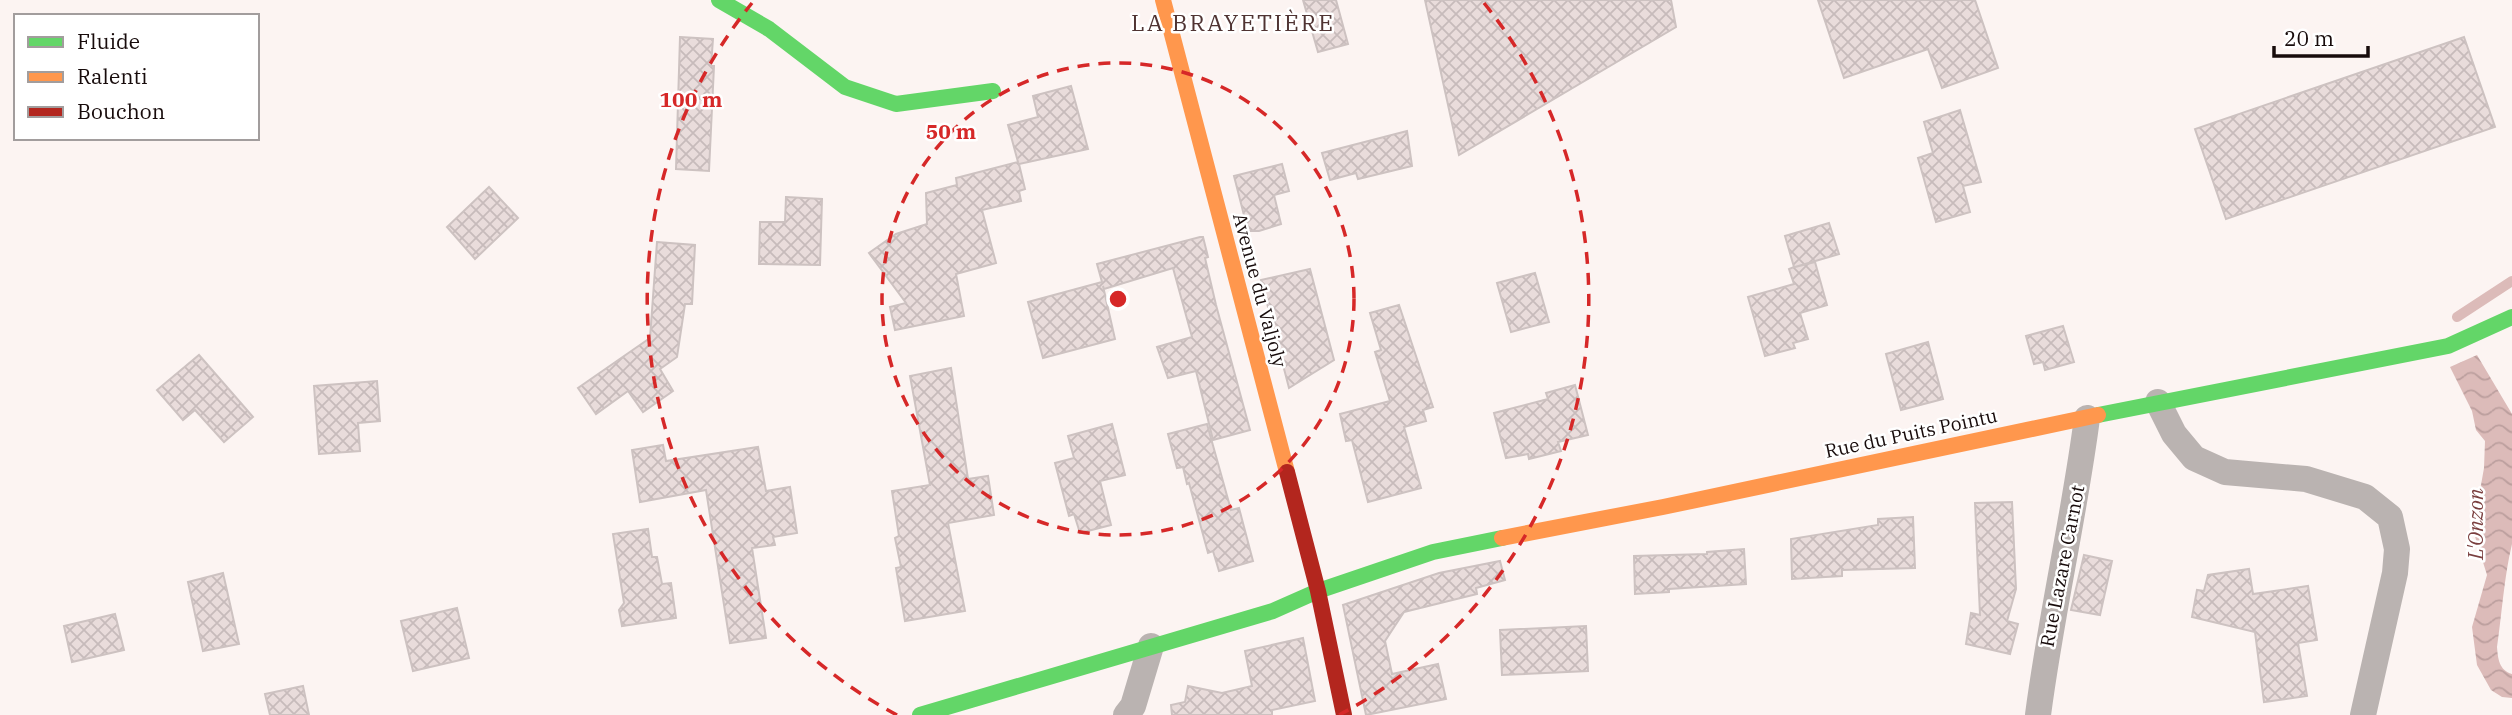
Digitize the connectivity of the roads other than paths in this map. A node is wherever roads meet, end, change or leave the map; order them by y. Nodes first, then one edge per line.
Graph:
1 (719, 0) edge
2 (1163, 0) edge
3 (993, 91) dead end
4 (2512, 317) edge
5 (2158, 402) junction
6 (2087, 418) junction
7 (1318, 591) junction
8 (1151, 646) junction
9 (920, 715) edge
10 (1126, 715) edge
11 (1344, 715) edge
12 (2038, 715) edge
13 (2363, 715) edge

1 - 3 street
2 - 7 street, Avenue du Valjoly
4 - 5 street, Rue du Puits Pointu
5 - 6 street, Rue du Puits Pointu
5 - 13 street
6 - 7 street, Rue du Puits Pointu
6 - 12 street, Rue Lazare Carnot
7 - 8 street, Rue du Puits Pointu
7 - 11 street, Avenue du Valjoly
8 - 9 street, Rue du Puits Pointu
8 - 10 street

